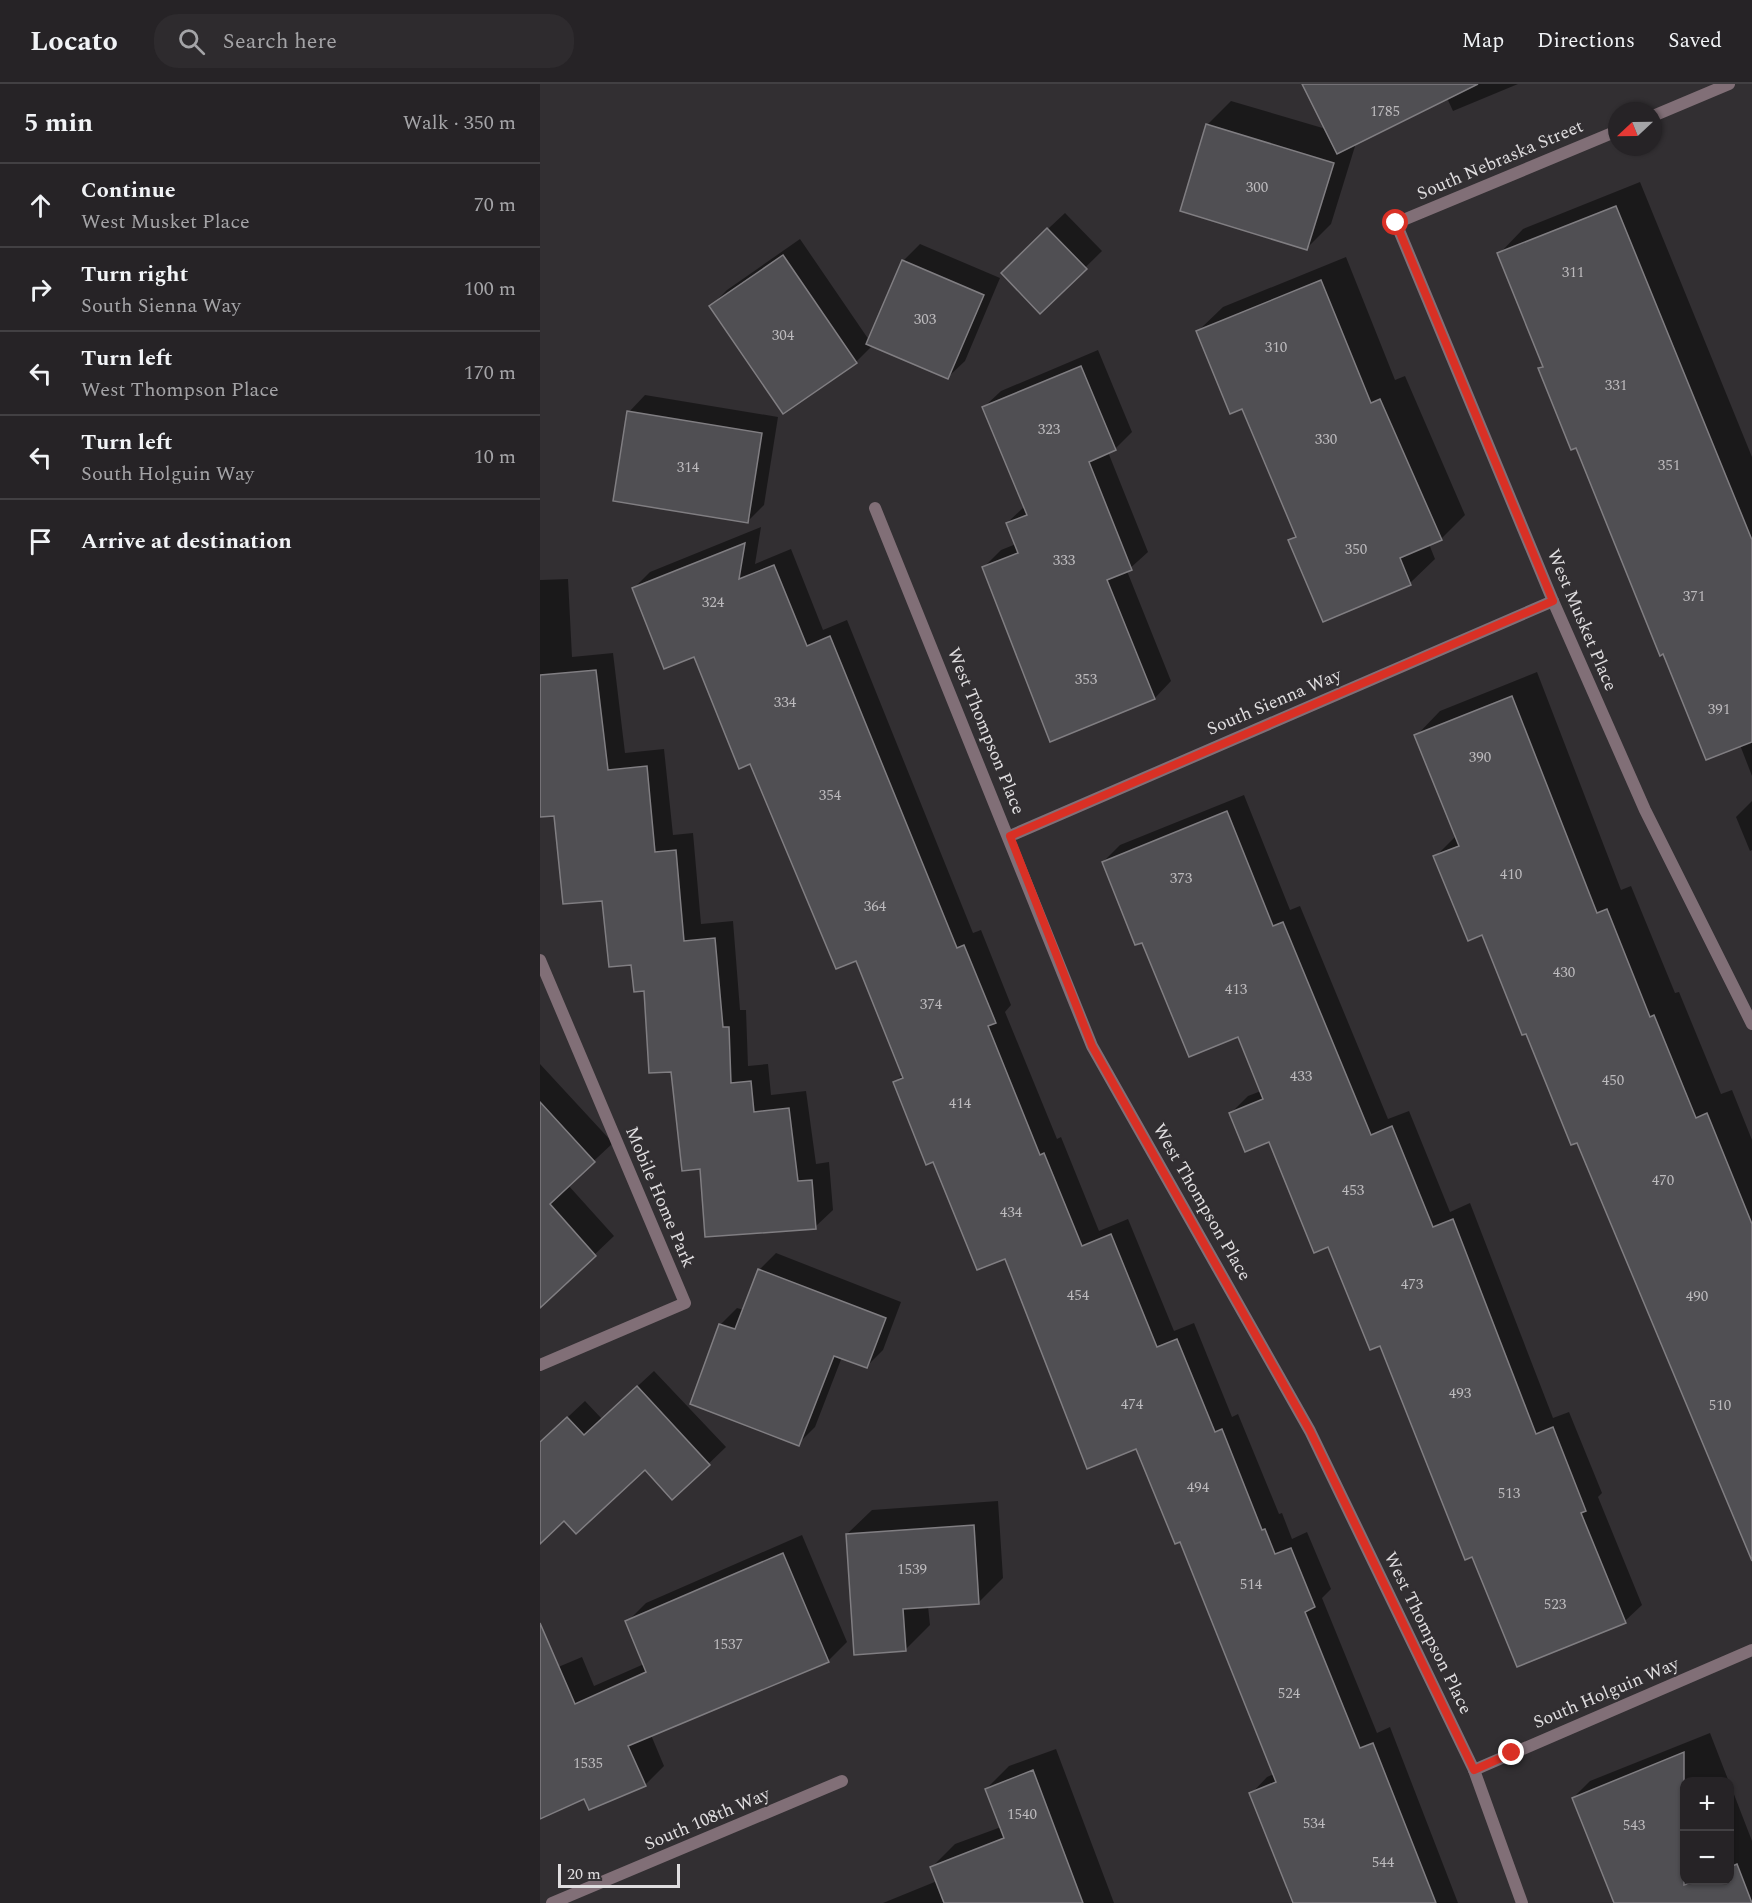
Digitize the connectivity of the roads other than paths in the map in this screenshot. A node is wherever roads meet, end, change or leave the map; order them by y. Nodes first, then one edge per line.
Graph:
1 (1729, 84) edge
2 (1662, 112) edge
3 (1608, 135) edge
4 (1396, 223) joint
5 (875, 508) dead end
6 (1553, 601) junction
7 (1010, 836) junction
8 (540, 960) edge
9 (1752, 1024) edge
10 (540, 1365) edge
11 (1752, 1650) edge
12 (1474, 1770) junction
13 (842, 1781) dead end
14 (552, 1903) edge
15 (1522, 1903) edge

1 - 2 street
3 - 4 street, South Nebraska Street
4 - 6 street, West Musket Place
5 - 7 street, West Thompson Place
6 - 7 street, South Sienna Way
6 - 9 street, West Musket Place
7 - 12 street, West Thompson Place
8 - 10 street, Mobile Home Park
11 - 12 street, South Holguin Way
12 - 15 street, West Thompson Place
13 - 14 street, South 108th Way

